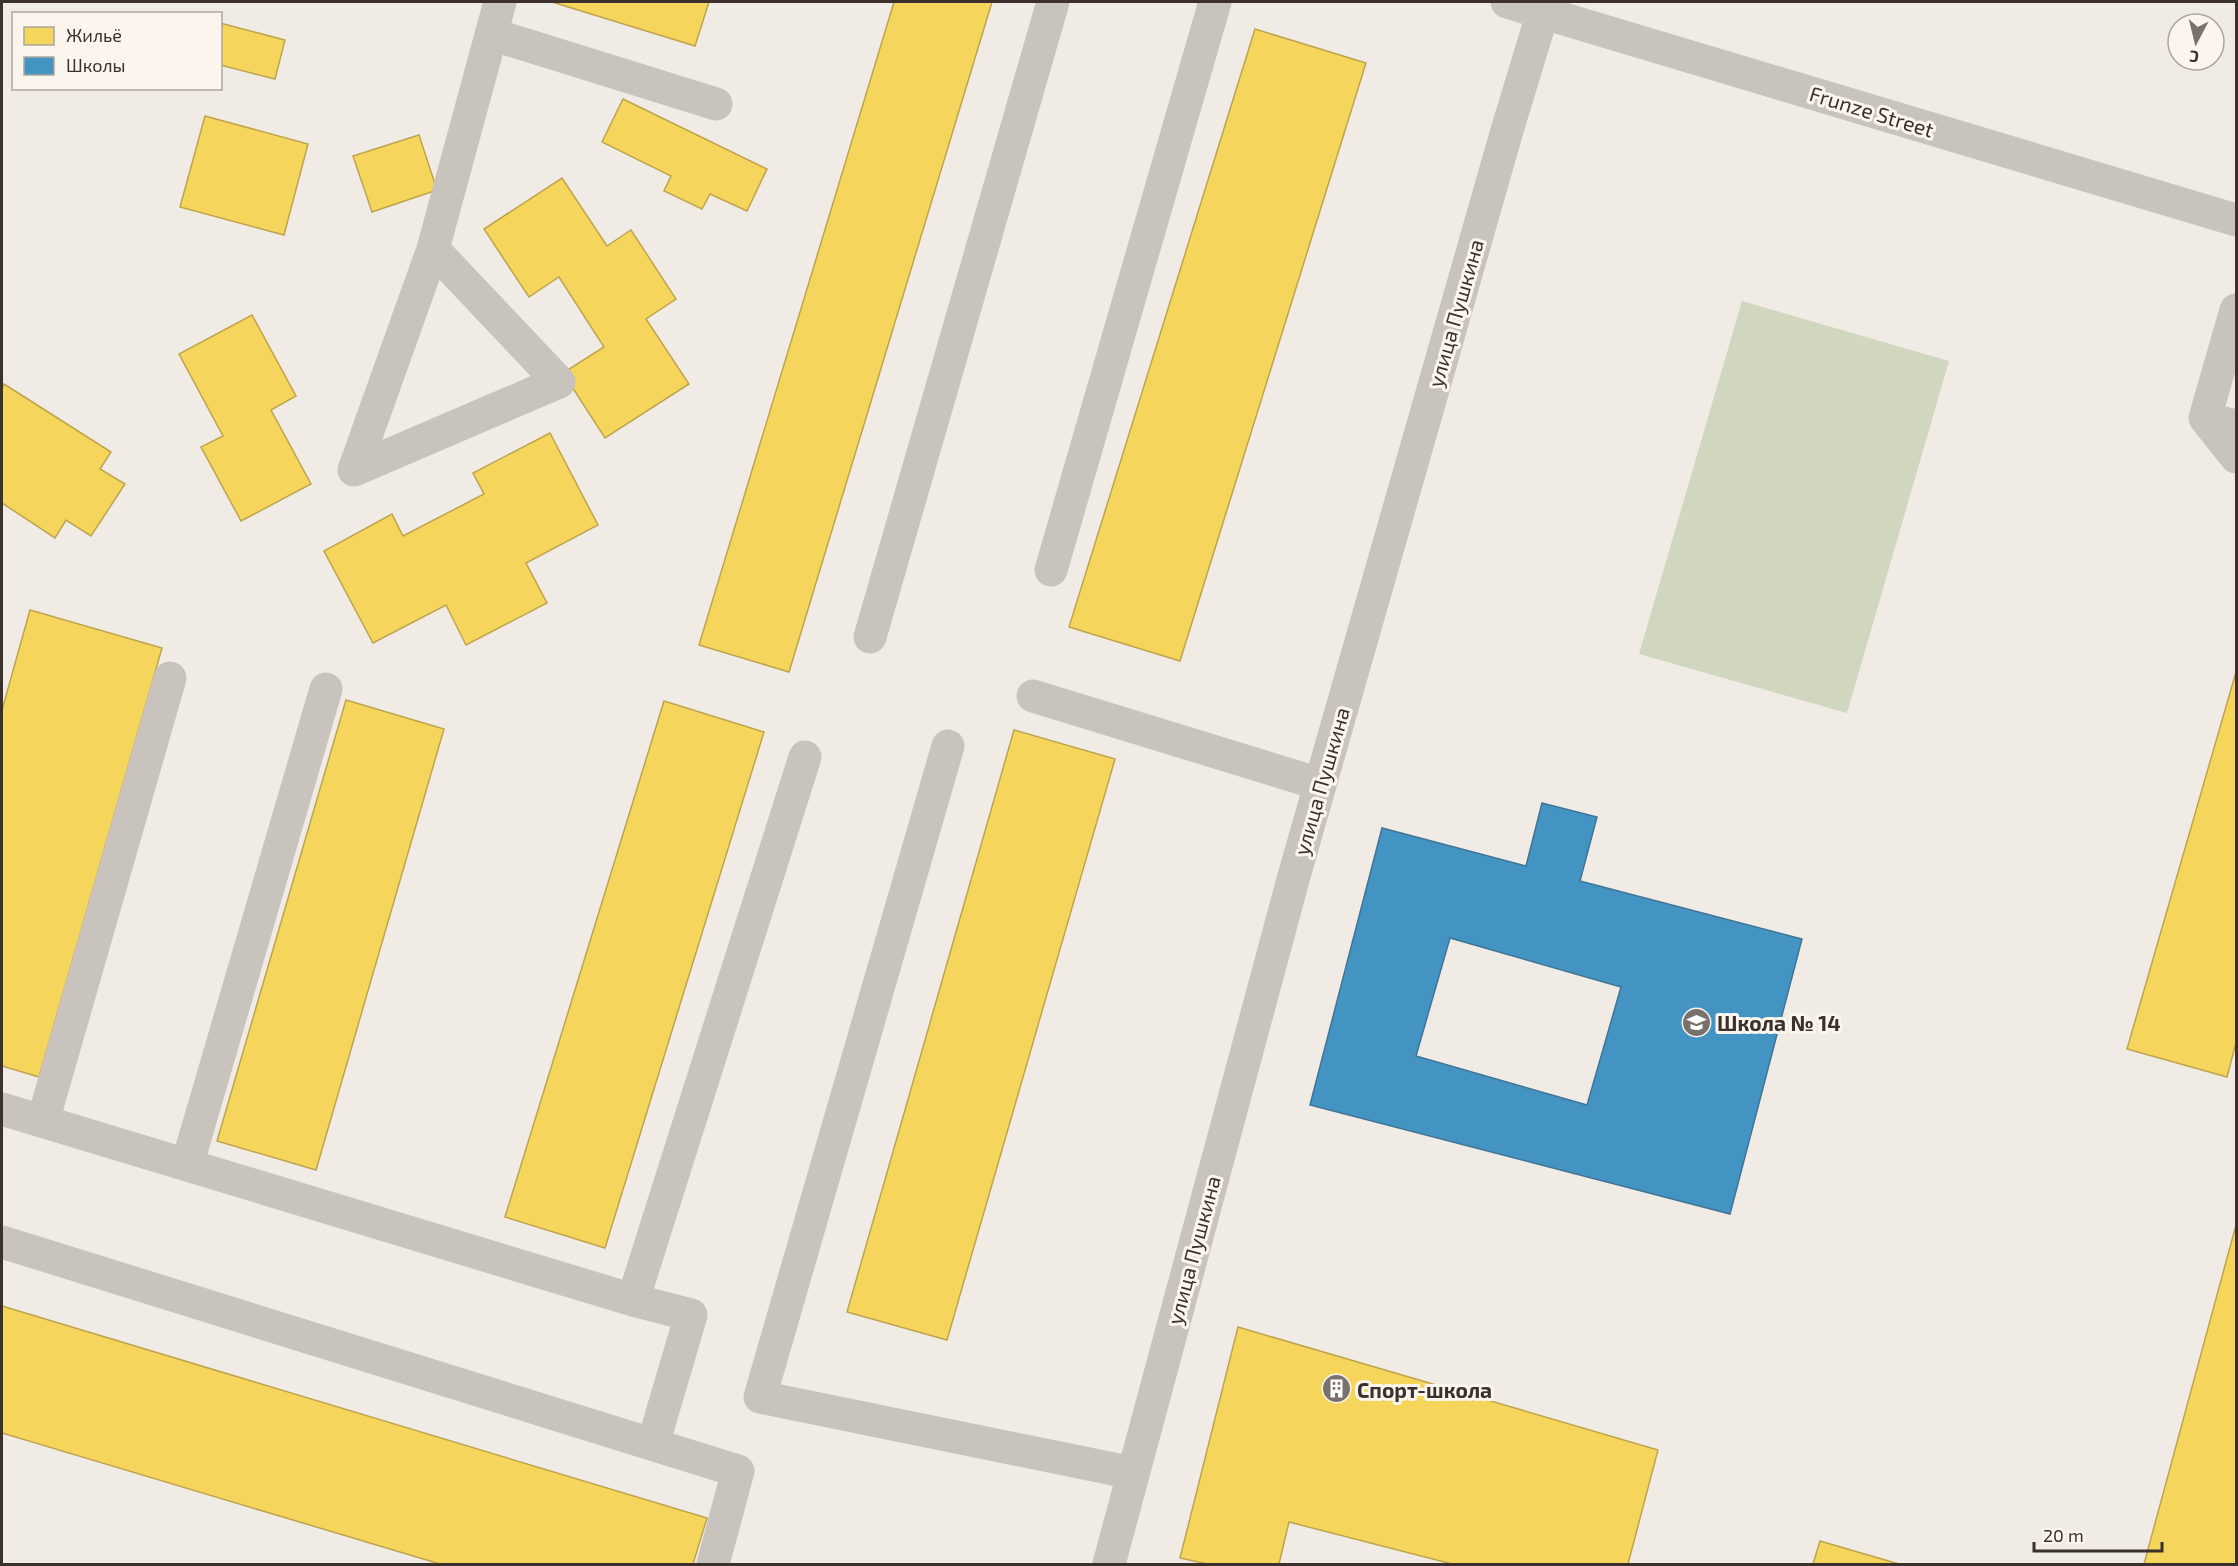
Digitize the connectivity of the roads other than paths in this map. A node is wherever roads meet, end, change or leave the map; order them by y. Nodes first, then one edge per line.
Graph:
1 (500, 2) edge
2 (1053, 2) edge
3 (1215, 2) edge
4 (1507, 2) edge
5 (1546, 7) edge
6 (491, 34) junction
7 (716, 104) dead end
8 (2236, 220) edge
9 (433, 249) junction
10 (2236, 310) edge
11 (2205, 418) junction
12 (2236, 426) edge
13 (2236, 457) edge
14 (1051, 570) dead end
15 (870, 637) dead end
16 (170, 678) dead end
17 (326, 689) dead end
18 (1033, 696) dead end
19 (948, 746) dead end
20 (805, 757) dead end
21 (1320, 784) junction
22 (2, 1109) edge
23 (43, 1121) junction
24 (187, 1164) junction
25 (2, 1242) edge
26 (633, 1300) junction
27 (653, 1444) junction
28 (1133, 1473) junction
29 (713, 1564) edge
30 (1109, 1564) edge

1 - 6 street
2 - 15 street
3 - 14 street
4 - 5 street, Frunze Street
5 - 8 street, Frunze Street
5 - 21 street, улица Пушкина
6 - 7 street
6 - 9 street
9 - 9 street
10 - 11 street
11 - 12 street
11 - 13 street
16 - 23 street
17 - 24 street
18 - 21 street
19 - 28 street
20 - 26 street
21 - 28 street, улица Пушкина
22 - 23 street
23 - 24 street
24 - 26 street
25 - 27 street
26 - 27 street
27 - 29 street
28 - 30 street, улица Пушкина

